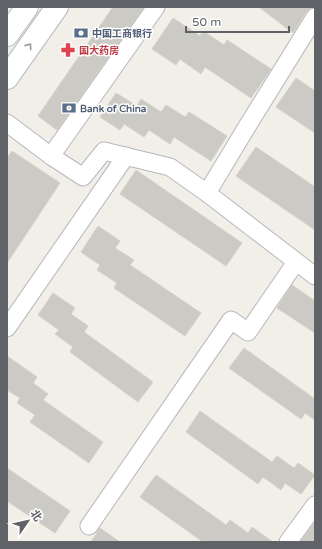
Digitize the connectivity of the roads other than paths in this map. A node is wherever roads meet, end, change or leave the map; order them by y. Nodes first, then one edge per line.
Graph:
1 (27, 7) edge
2 (57, 7) edge
3 (156, 7) edge
4 (315, 17) edge
5 (7, 35) edge
6 (7, 78) edge
7 (7, 123) edge
8 (51, 156) junction
9 (126, 156) junction
10 (207, 192) junction
11 (296, 262) junction
12 (315, 276) edge
13 (7, 328) edge
14 (315, 505) edge
15 (89, 526) dead end
16 (288, 542) edge

1 - 5 main road
6 -> 2 main road
3 - 8 street
4 - 10 street
7 - 8 street
8 - 9 street
9 - 10 street
9 - 13 street
10 - 11 street
11 - 12 street
11 - 15 street
14 - 16 street

